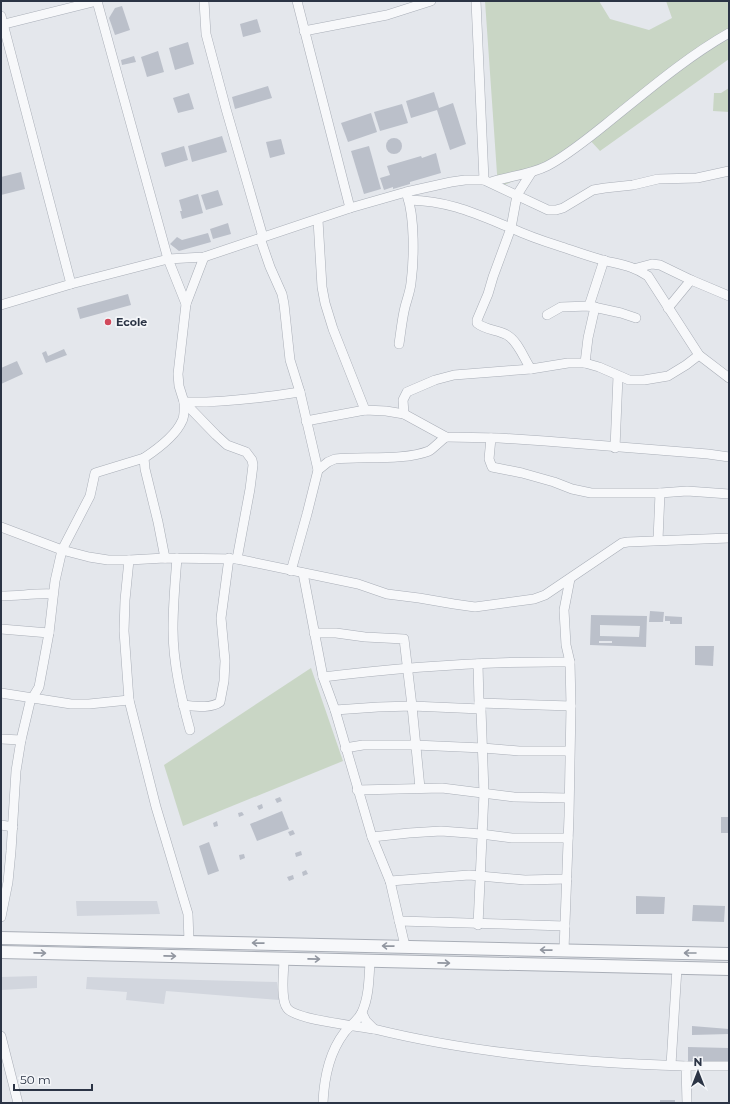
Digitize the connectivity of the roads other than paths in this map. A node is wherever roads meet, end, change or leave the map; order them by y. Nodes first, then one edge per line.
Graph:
1 (97, 1) edge
2 (204, 1) edge
3 (297, 1) edge
4 (431, 1) edge
5 (476, 1) edge
6 (2, 22) edge
7 (304, 31) junction
8 (729, 33) edge
9 (729, 171) edge
10 (531, 173) junction
11 (488, 181) junction
12 (517, 195) junction
13 (407, 196) junction
14 (350, 208) junction
15 (318, 220) junction
16 (510, 228) junction
17 (261, 238) junction
18 (204, 257) junction
19 (168, 259) junction
20 (604, 260) junction
21 (637, 268) junction
22 (691, 280) junction
23 (71, 284) junction
24 (729, 296) edge
25 (186, 304) junction
26 (1, 305) edge
27 (592, 306) junction
28 (668, 308) junction
29 (547, 315) dead end
30 (636, 318) dead end
31 (399, 344) dead end
32 (699, 355) junction
33 (585, 364) junction
34 (531, 369) junction
35 (618, 376) junction
36 (729, 378) edge
37 (300, 392) junction
38 (184, 402) junction
39 (365, 410) junction
40 (404, 414) junction
41 (306, 421) junction
42 (446, 437) junction
43 (491, 438) junction
44 (615, 448) junction
45 (729, 457) edge
46 (144, 458) junction
47 (318, 470) junction
48 (660, 493) junction
49 (729, 494) edge
50 (1, 527) edge
51 (729, 538) edge
52 (658, 540) junction
53 (62, 550) junction
54 (165, 558) junction
55 (177, 558) junction
56 (233, 559) junction
57 (129, 560) junction
58 (291, 571) junction
59 (303, 573) junction
60 (570, 579) junction
61 (53, 594) junction
62 (1, 596) edge
63 (1, 629) edge
64 (49, 633) junction
65 (314, 633) junction
66 (570, 662) junction
67 (478, 664) junction
68 (408, 669) junction
69 (323, 677) junction
70 (1, 693) edge
71 (32, 697) junction
72 (129, 700) junction
73 (183, 705) junction
74 (412, 706) junction
75 (480, 706) junction
76 (570, 706) junction
77 (335, 710) junction
78 (190, 730) dead end
79 (1, 739) edge
80 (21, 740) junction
81 (415, 745) junction
82 (345, 748) junction
83 (483, 748) junction
84 (569, 751) junction
85 (420, 788) junction
86 (357, 790) junction
87 (484, 793) junction
88 (568, 798) junction
89 (1, 825) edge
90 (12, 827) junction
91 (482, 834) junction
92 (372, 837) junction
93 (568, 838) junction
94 (480, 876) junction
95 (567, 879) junction
96 (390, 881) junction
97 (1, 917) edge
98 (399, 922) junction
99 (478, 925) junction
100 (565, 926) junction
101 (1, 938) edge
102 (189, 942) junction
103 (405, 946) junction
104 (564, 950) junction
105 (1, 952) edge
106 (729, 954) edge
107 (284, 959) junction
108 (370, 961) junction
109 (678, 968) junction
110 (729, 969) edge
111 (362, 1013) junction
112 (351, 1025) junction
113 (374, 1028) junction
114 (1, 1036) edge
115 (671, 1065) junction
116 (686, 1066) junction
117 (729, 1066) edge
118 (18, 1103) edge
119 (323, 1103) edge
120 (687, 1103) edge

1 - 6 street
1 - 19 street
2 - 17 street
3 - 7 street
4 - 7 street
5 - 11 street
6 - 23 street
7 - 14 street
8 - 10 street
9 - 12 street
10 - 11 street
10 - 12 street
11 - 12 street
11 - 13 street
12 - 16 street
13 - 14 street
13 - 16 street
13 - 31 street
14 - 15 street
15 - 17 street
15 - 39 street
16 - 20 street
16 - 34 street
17 - 18 street
17 - 37 street
18 - 19 street
18 - 25 street
19 - 23 street
19 - 25 street
20 - 21 street
20 - 27 street
21 - 22 street
21 - 28 street
22 - 24 street
22 - 28 street
23 - 26 street
25 - 38 street
27 - 29 street
27 - 30 street
27 - 33 street
28 - 32 street
32 - 35 street
32 - 36 street
33 - 34 street
33 - 35 street
34 - 40 street
35 - 44 street
37 - 38 street
37 - 41 street
38 - 46 street
38 - 56 street
39 - 40 street
39 - 41 street
40 - 42 street
41 - 47 street
42 - 43 street
42 - 47 street
43 - 44 street
43 - 48 street
44 - 45 street
46 - 53 street
46 - 54 street
47 - 58 street
48 - 49 street
48 - 52 street
50 - 53 street
51 - 52 street
52 - 60 street
53 - 57 street
53 - 61 street
54 - 55 street
54 - 57 street
55 - 56 street
55 - 73 street
56 - 58 street
56 - 73 street
57 - 72 street
58 - 59 street
59 - 60 street
59 - 65 street
60 - 66 street
61 - 62 street
61 - 64 street
63 - 64 street
64 - 71 street
65 - 68 street
65 - 69 street
66 - 67 street
66 - 76 street
67 - 68 street
67 - 75 street
68 - 69 street
68 - 74 street
69 - 77 street
70 - 71 street
71 - 72 street
71 - 80 street
72 - 102 street
73 - 78 street
74 - 75 street
74 - 77 street
74 - 81 street
75 - 76 street
75 - 83 street
76 - 84 street
77 - 82 street
79 - 80 street
80 - 90 street
81 - 82 street
81 - 83 street
81 - 85 street
82 - 86 street
83 - 84 street
83 - 87 street
84 - 88 street
85 - 86 street
85 - 87 street
86 - 92 street
87 - 88 street
87 - 91 street
88 - 93 street
89 - 90 street
90 - 97 street
91 - 92 street
91 - 93 street
91 - 94 street
92 - 96 street
93 - 95 street
94 - 95 street
94 - 96 street
94 - 99 street
95 - 100 street
96 - 98 street
98 - 99 street
98 - 103 street
99 - 100 street
100 - 104 street
101 - 102 street
103 -> 102 street
104 -> 103 street
106 -> 104 street
105 -> 107 street
107 -> 108 street
107 - 112 street
108 -> 109 street
108 - 111 street
109 - 110 street
109 - 115 street
111 - 112 street
111 - 113 street
112 - 113 street
112 - 119 street
113 - 115 street
114 - 118 street
115 - 116 street
116 - 117 street
116 - 120 street

